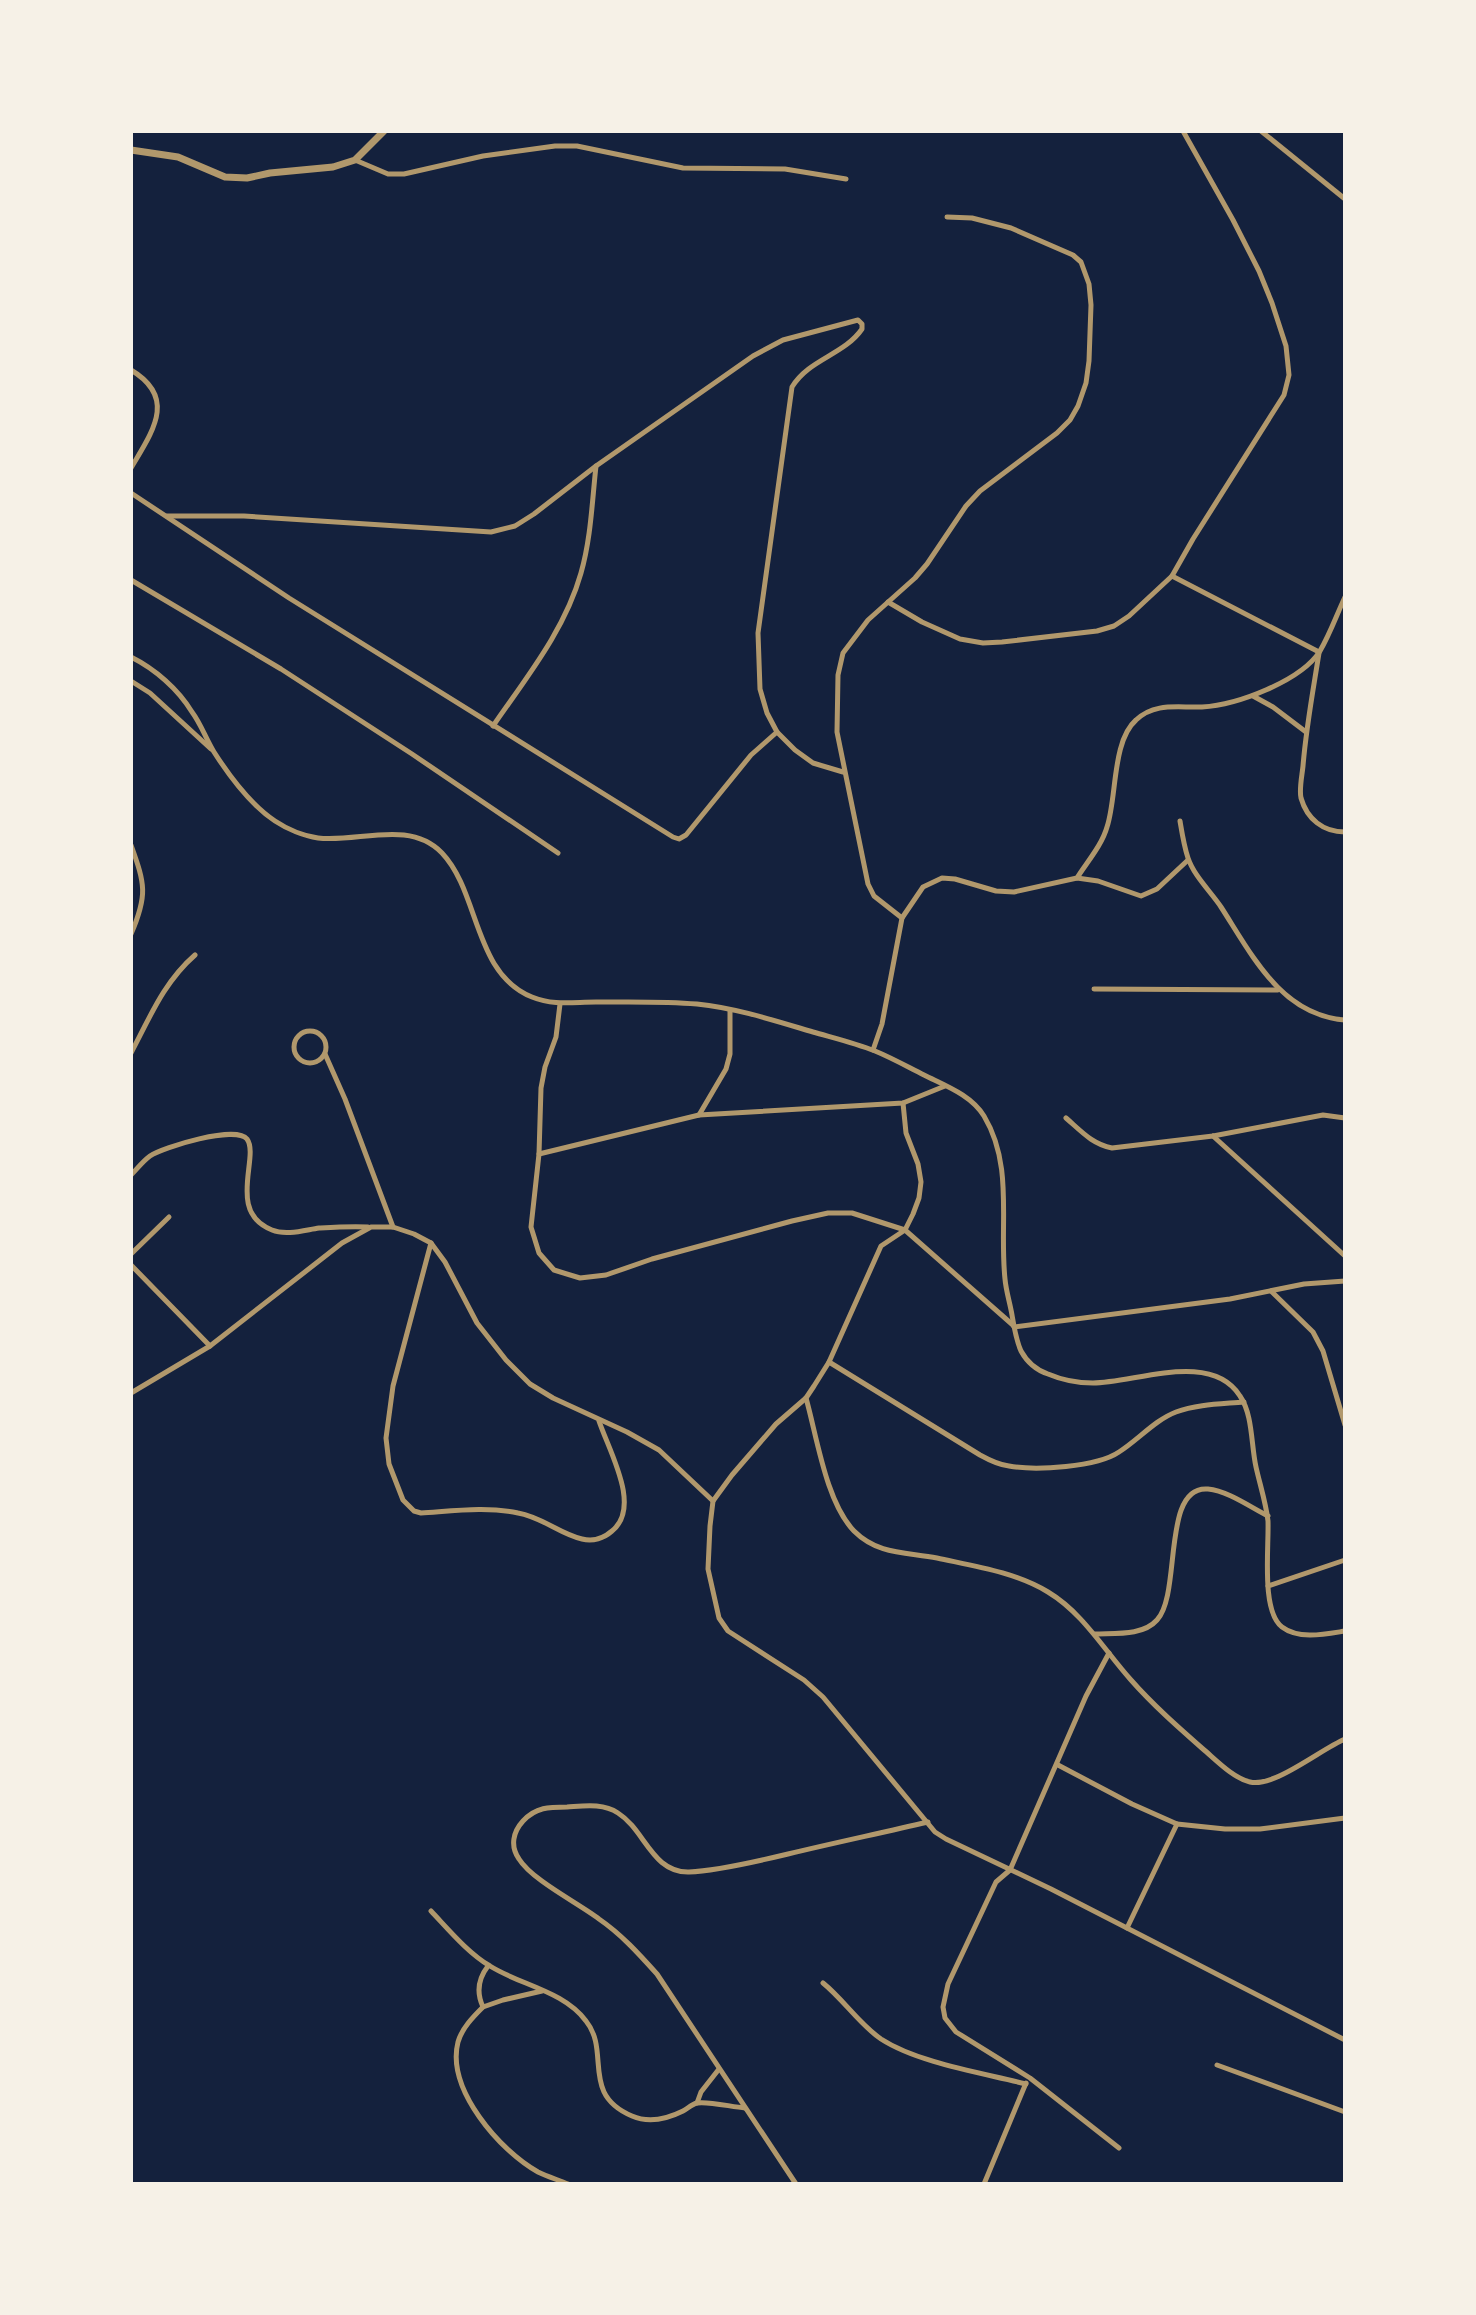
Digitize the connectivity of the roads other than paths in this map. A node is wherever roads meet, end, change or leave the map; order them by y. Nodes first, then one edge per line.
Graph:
1 (384, 131) edge
2 (1183, 131) edge
3 (1261, 131) edge
4 (131, 150) edge
5 (355, 160) junction
6 (846, 179) dead end
7 (1345, 199) edge
8 (947, 217) dead end
9 (131, 370) edge
10 (596, 466) junction
11 (131, 467) edge
12 (131, 493) edge
13 (167, 516) junction
14 (1172, 576) junction
15 (131, 580) edge
16 (1345, 597) edge
17 (888, 602) junction
18 (1320, 652) junction
19 (131, 657) edge
20 (131, 681) edge
21 (1253, 696) junction
22 (493, 726) junction
23 (777, 732) junction
24 (1306, 732) junction
25 (213, 751) junction
26 (843, 772) junction
27 (1180, 821) dead end
28 (1345, 832) edge
29 (131, 845) edge
30 (558, 853) dead end
31 (1188, 860) junction
32 (1077, 878) junction
33 (902, 918) junction
34 (131, 934) edge
35 (195, 955) dead end
36 (1094, 989) dead end
37 (1278, 990) junction
38 (560, 1004) junction
39 (730, 1010) junction
40 (1345, 1020) edge
41 (873, 1050) junction
42 (131, 1053) edge
43 (325, 1054) junction
44 (945, 1086) junction
45 (903, 1103) junction
46 (699, 1115) junction
47 (1066, 1118) dead end
48 (1345, 1118) edge
49 (1213, 1136) junction
50 (539, 1154) junction
51 (131, 1175) edge
52 (169, 1217) dead end
53 (371, 1227) junction
54 (393, 1227) junction
55 (905, 1230) junction
56 (430, 1243) junction
57 (131, 1254) edge
58 (1345, 1256) edge
59 (131, 1265) edge
60 (1345, 1281) edge
61 (1270, 1291) junction
62 (1014, 1327) junction
63 (210, 1346) junction
64 (829, 1362) junction
65 (131, 1393) edge
66 (806, 1398) junction
67 (1244, 1402) junction
68 (599, 1421) junction
69 (1345, 1425) edge
70 (713, 1501) junction
71 (1268, 1516) junction
72 (1345, 1560) edge
73 (1268, 1586) junction
74 (1345, 1631) edge
75 (1096, 1634) junction
76 (1109, 1653) junction
77 (1345, 1739) edge
78 (1058, 1765) junction
79 (1345, 1818) edge
80 (928, 1822) junction
81 (1177, 1824) junction
82 (1010, 1870) junction
83 (432, 1912) dead end
84 (1127, 1928) junction
85 (488, 1966) junction
86 (823, 1983) dead end
87 (542, 1991) junction
88 (483, 2007) junction
89 (1345, 2040) edge
90 (1217, 2065) dead end
91 (719, 2069) junction
92 (1028, 2081) junction
93 (697, 2103) junction
94 (745, 2108) junction
95 (1345, 2112) edge
96 (1119, 2148) dead end
97 (568, 2184) edge
98 (796, 2184) edge
99 (984, 2184) edge

1 - 5 street
2 - 14 street
3 - 7 street
4 - 5 street
5 - 6 street
8 - 17 street
9 - 11 street
10 - 13 street
10 - 22 street
10 - 23 street
12 - 13 street
13 - 22 street
14 - 17 street
14 - 18 street
15 - 30 street
16 - 18 street
17 - 26 street
18 - 21 street
18 - 24 street
19 - 25 street
20 - 25 street
21 - 24 street
21 - 32 street
22 - 23 street
23 - 26 street
24 - 28 street
25 - 38 street
26 - 33 street
27 - 31 street
29 - 34 street
31 - 32 street
31 - 37 street
32 - 33 street
33 - 41 street
35 - 42 street
36 - 37 street
37 - 40 street
38 - 39 street
38 - 50 street
39 - 41 street
39 - 46 street
41 - 44 street
43 - 43 street
43 - 54 street
44 - 45 street
44 - 62 street
45 - 46 street
45 - 55 street
46 - 50 street
47 - 49 street
48 - 49 street
49 - 58 street
50 - 55 street
51 - 53 street
52 - 57 street
53 - 54 street
53 - 63 street
54 - 56 street
55 - 62 street
55 - 64 street
56 - 68 street
56 - 68 street
59 - 63 street
60 - 61 street
61 - 62 street
61 - 69 street
62 - 67 street
63 - 65 street
64 - 66 street
64 - 67 street
66 - 70 street
66 - 75 street
67 - 71 street
68 - 70 street
70 - 80 street
71 - 73 street
71 - 75 street
72 - 73 street
73 - 74 street
75 - 76 street
76 - 77 street
76 - 78 street
78 - 81 street
78 - 82 street
79 - 81 street
80 - 82 street
80 - 91 street
81 - 84 street
82 - 84 street
82 - 92 street
83 - 85 street
84 - 89 street
85 - 87 street
85 - 88 street
86 - 92 street
87 - 88 street
87 - 93 street
88 - 97 street
90 - 95 street
91 - 93 street
91 - 94 street
92 - 96 street
92 - 99 street
93 - 94 street
94 - 98 street

